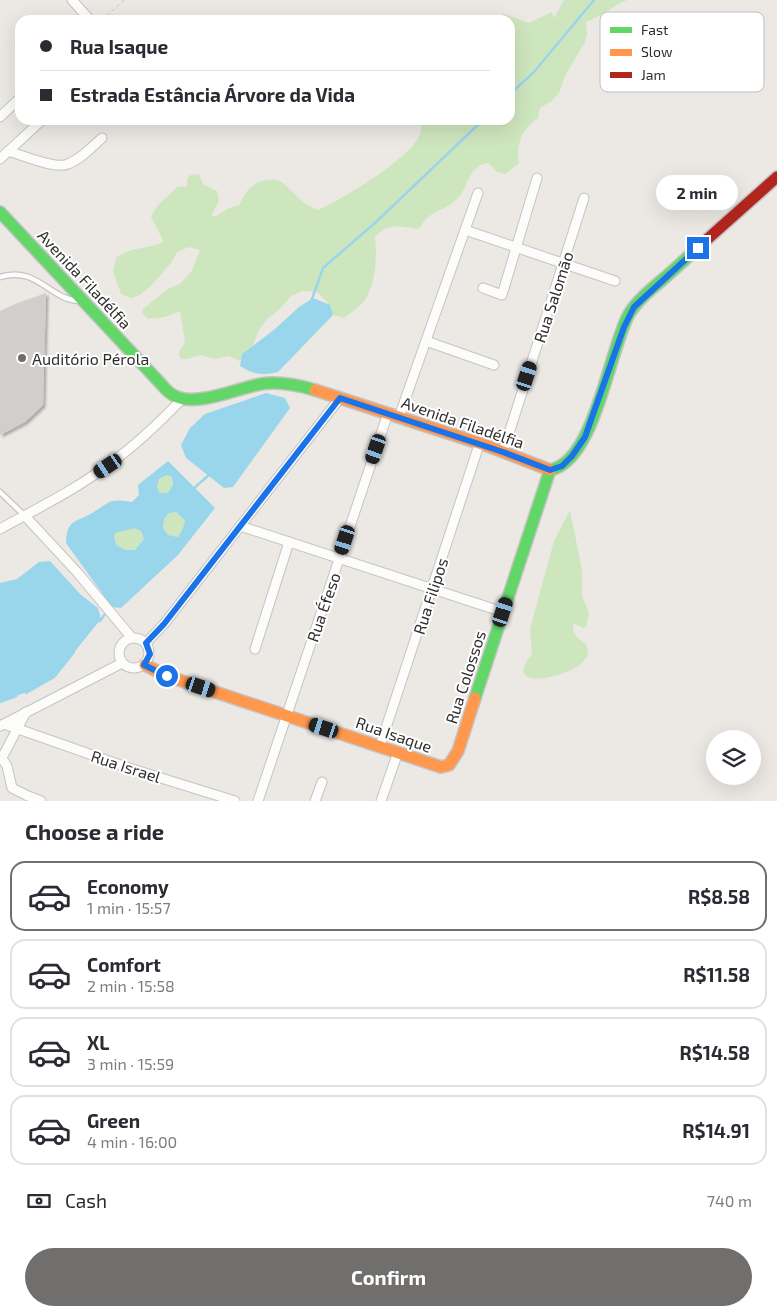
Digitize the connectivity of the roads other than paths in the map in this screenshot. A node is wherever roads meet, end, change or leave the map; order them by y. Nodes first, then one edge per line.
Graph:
1 (72, 0) edge
2 (86, 15) edge
3 (15, 103) edge
4 (0, 117) edge
5 (37, 125) edge
6 (102, 138) dead end
7 (8, 151) junction
8 (0, 159) edge
9 (777, 177) edge
10 (537, 178) dead end
11 (478, 193) dead end
12 (584, 198) dead end
13 (0, 212) edge
14 (465, 230) junction
15 (516, 248) junction
16 (564, 264) junction
17 (0, 277) edge
18 (615, 281) dead end
19 (483, 288) dead end
20 (83, 302) junction
21 (426, 341) junction
22 (494, 365) dead end
23 (340, 398) junction
24 (182, 399) junction
25 (388, 413) junction
26 (399, 417) junction
27 (479, 445) junction
28 (503, 452) junction
29 (550, 470) junction
30 (0, 492) edge
31 (24, 516) junction
32 (240, 526) junction
33 (0, 529) edge
34 (290, 542) junction
35 (339, 558) junction
36 (433, 589) junction
37 (503, 612) junction
38 (132, 638) junction
39 (146, 643) junction
40 (255, 649) dead end
41 (122, 663) junction
42 (144, 665) junction
43 (26, 712) junction
44 (286, 715) junction
45 (2, 725) edge
46 (17, 729) junction
47 (0, 741) edge
48 (380, 746) junction
49 (398, 752) junction
50 (2, 759) edge
51 (436, 765) joint
52 (322, 782) dead end
53 (41, 801) edge
54 (235, 801) edge
55 (258, 801) edge
56 (315, 801) edge
57 (381, 801) edge

1 - 2 street
3 - 4 street
5 - 7 street
6 - 7 street
7 - 8 street
9 - 29 street
10 - 15 street
11 - 14 street
12 - 16 street, Rua Salomão
13 - 20 street, Avenida Filadélfia
14 - 15 street
14 - 21 street
15 - 16 street
15 - 19 street
16 - 18 street
16 - 28 street, Rua Salomão
17 - 20 lane
20 - 24 street, Avenida Filadélfia
21 - 22 street
21 - 26 street
23 - 24 street, Avenida Filadélfia
23 - 25 street, Avenida Filadélfia
23 - 32 street
24 - 31 street
25 - 26 street, Avenida Filadélfia
25 - 35 street, Rua Éfeso
26 - 27 street, Avenida Filadélfia
27 - 28 street, Avenida Filadélfia
27 - 36 street, Rua Filipos
28 - 29 street, Avenida Filadélfia
29 - 37 street, Rua Colossos
30 - 31 lane
31 - 33 street
31 - 38 street
32 - 34 street
32 - 39 street
34 - 35 street
34 - 40 street
35 - 36 street
35 - 44 street, Rua Éfeso
36 - 37 street
36 - 48 street, Rua Filipos
37 - 51 street, Rua Colossos
38 - 39 street
38 - 41 street
39 - 42 street
41 - 42 street
41 - 43 street
42 - 44 street, Rua Isaque
43 - 45 street
43 - 46 street
44 - 48 street, Rua Isaque
44 - 55 street, Rua Éfeso
45 - 46 street, Rua Israel
46 - 50 street
46 - 54 street, Rua Israel
47 - 50 street
48 - 49 street, Rua Isaque
49 - 51 street, Rua Isaque
49 - 57 street
50 - 53 street
52 - 56 street

